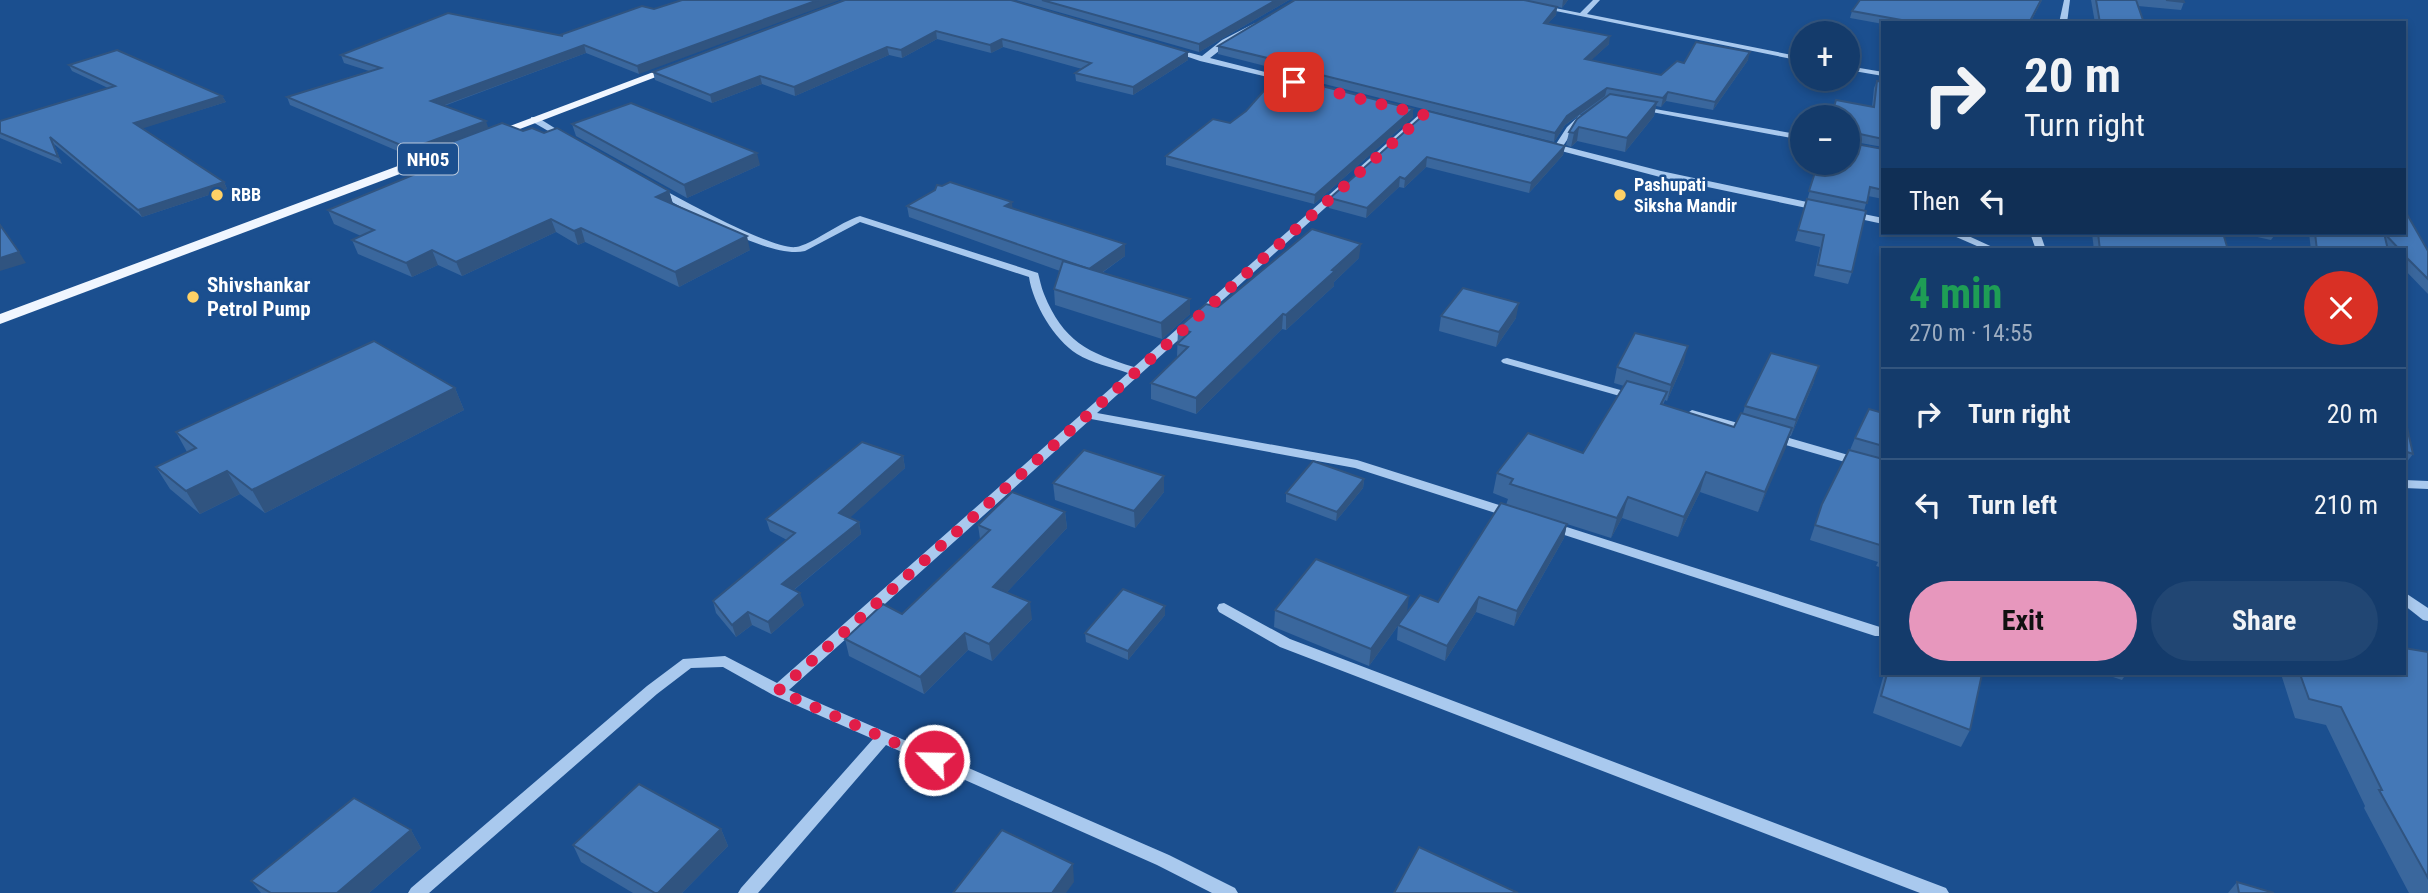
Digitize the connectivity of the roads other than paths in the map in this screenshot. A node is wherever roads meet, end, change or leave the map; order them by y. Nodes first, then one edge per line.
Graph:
1 (1597, 0) edge
2 (2067, 0) edge
3 (1534, 6) edge
4 (1581, 15) junction
5 (1261, 21) edge
6 (2063, 21) edge
7 (1165, 48) edge
8 (1790, 57) edge
9 (1203, 59) junction
10 (688, 62) edge
11 (1860, 70) edge
12 (1881, 74) edge
13 (1304, 84) edge
14 (1631, 106) edge
15 (1590, 113) edge
16 (1424, 115) edge
17 (534, 119) junction
18 (1790, 136) edge
19 (482, 139) edge
20 (1544, 144) edge
21 (581, 146) edge
22 (1558, 147) junction
23 (456, 148) edge
24 (652, 187) edge
25 (1830, 210) edge
26 (1844, 213) edge
27 (1881, 221) edge
28 (1962, 235) edge
29 (1990, 248) edge
30 (0, 319) edge
31 (1507, 361) dead end
32 (1138, 372) junction
33 (1642, 400) edge
34 (1682, 411) edge
35 (1089, 415) junction
36 (1881, 468) edge
37 (2406, 484) edge
38 (2428, 485) edge
39 (2406, 599) edge
40 (1224, 608) dead end
41 (2428, 616) edge
42 (1880, 632) dead end
43 (778, 691) junction
44 (884, 737) junction
45 (417, 893) edge
46 (747, 893) edge
47 (1229, 893) edge
48 (1940, 893) edge

1 - 4 street
2 - 6 street
3 - 4 street
4 - 8 street
5 - 9 street
7 - 9 street
9 - 13 street
10 - 17 main road, NH05
11 - 12 street
14 - 18 street
15 - 22 street
16 - 32 street
17 - 19 main road, NH05
17 - 21 street
20 - 22 street
22 - 25 street
23 - 30 main road, NH05
24 - 32 street
26 - 27 street
28 - 29 street
31 - 33 street
32 - 35 street
34 - 36 street
35 - 42 street
35 - 43 street
37 - 38 street
39 - 41 street
40 - 48 street
43 - 44 street
43 - 45 street
44 - 46 street
44 - 47 street

